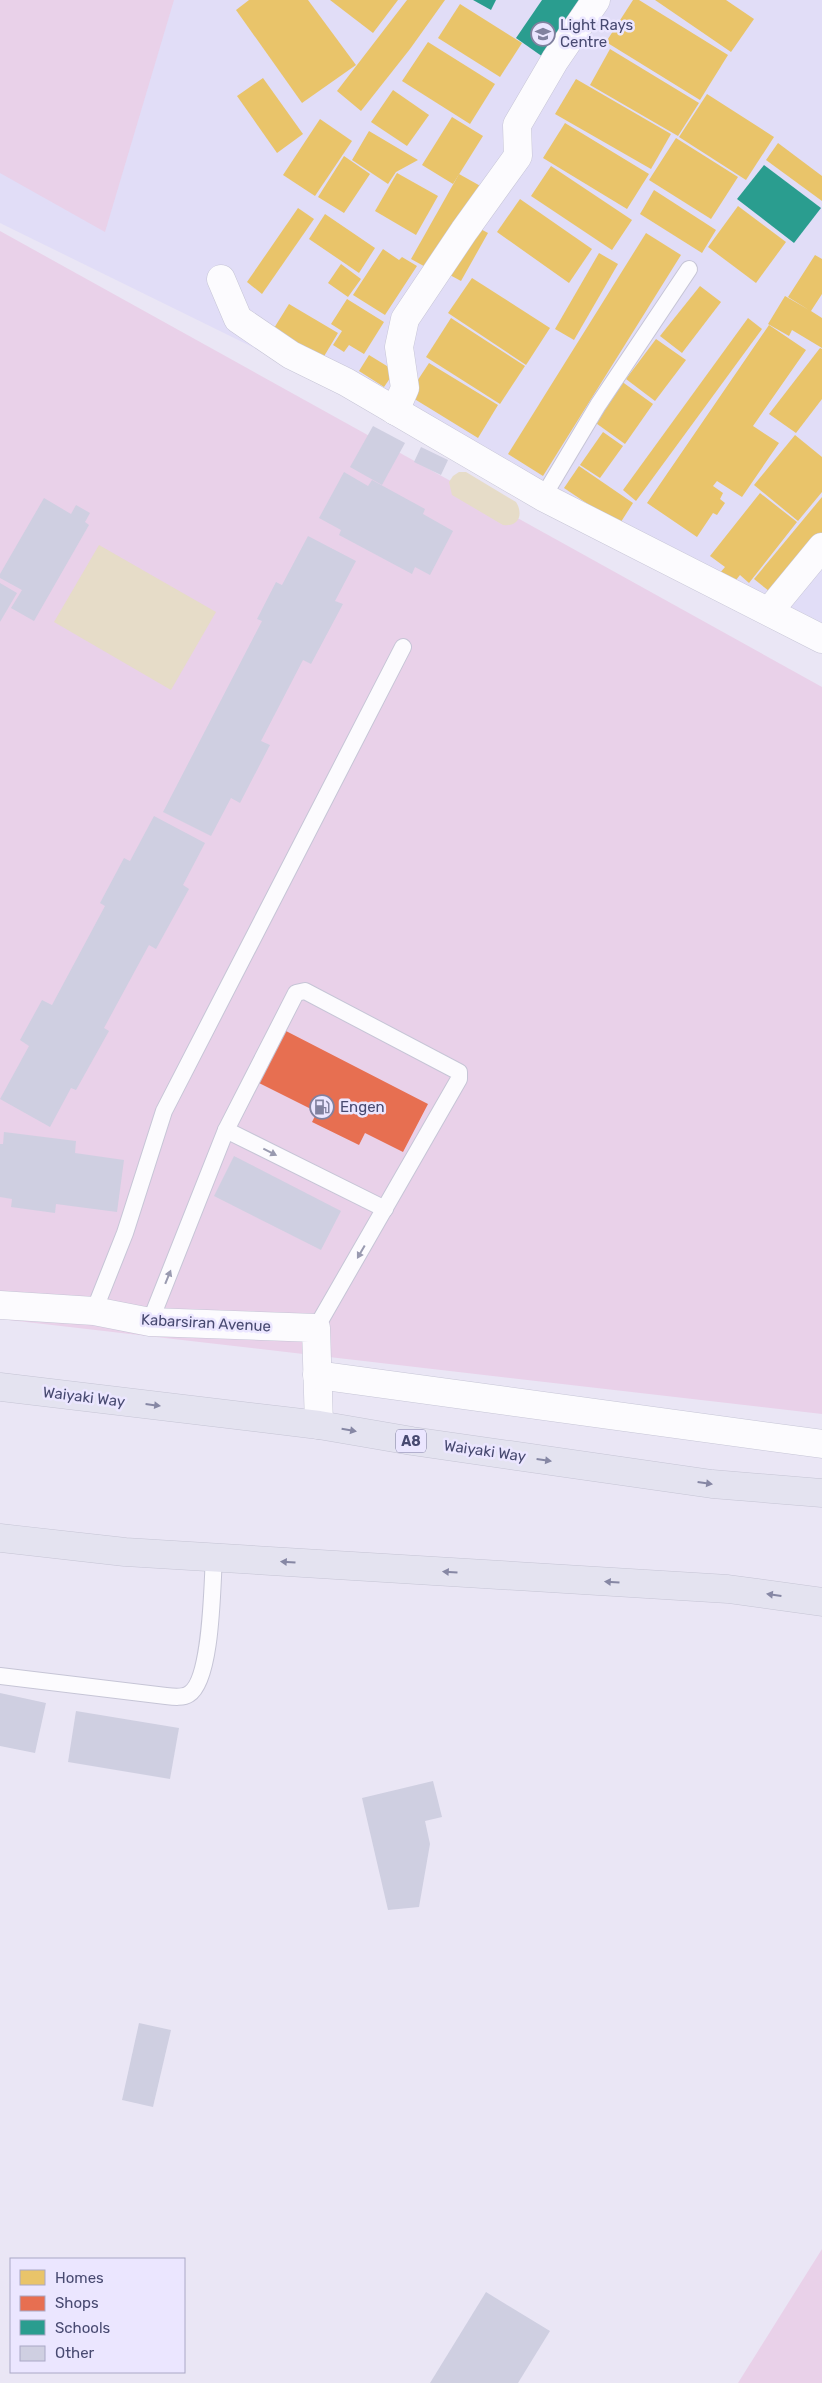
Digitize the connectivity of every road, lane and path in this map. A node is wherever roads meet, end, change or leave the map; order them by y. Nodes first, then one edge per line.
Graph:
1 (596, 0) edge
2 (689, 269) dead end
3 (221, 279) dead end
4 (395, 411) junction
5 (543, 497) junction
6 (822, 547) edge
7 (770, 610) junction
8 (822, 639) edge
9 (403, 648) dead end
10 (226, 1130) junction
11 (385, 1209) junction
12 (0, 1305) edge
13 (94, 1311) junction
14 (150, 1322) junction
15 (316, 1328) junction
16 (318, 1375) junction
17 (0, 1387) edge
18 (319, 1425) junction
19 (822, 1444) edge
20 (822, 1493) edge
21 (0, 1538) edge
22 (214, 1557) junction
23 (822, 1602) edge
24 (0, 1676) edge

1 - 4 street
2 - 5 lane
3 - 4 street
4 - 5 street
5 - 7 street
6 - 7 street
7 - 8 street
9 - 13 lane
10 -> 11 lane
10 - 11 lane
14 -> 10 lane
11 -> 15 lane
12 - 13 street, Kabarsiran Avenue
13 - 14 street, Kabarsiran Avenue
14 - 15 street, Kabarsiran Avenue
15 - 16 street
16 - 18 street
16 - 19 street
17 -> 18 highway, Waiyaki Way / A8
18 -> 20 highway, Waiyaki Way / A8
21 - 22 highway
23 -> 22 highway
22 - 24 lane

